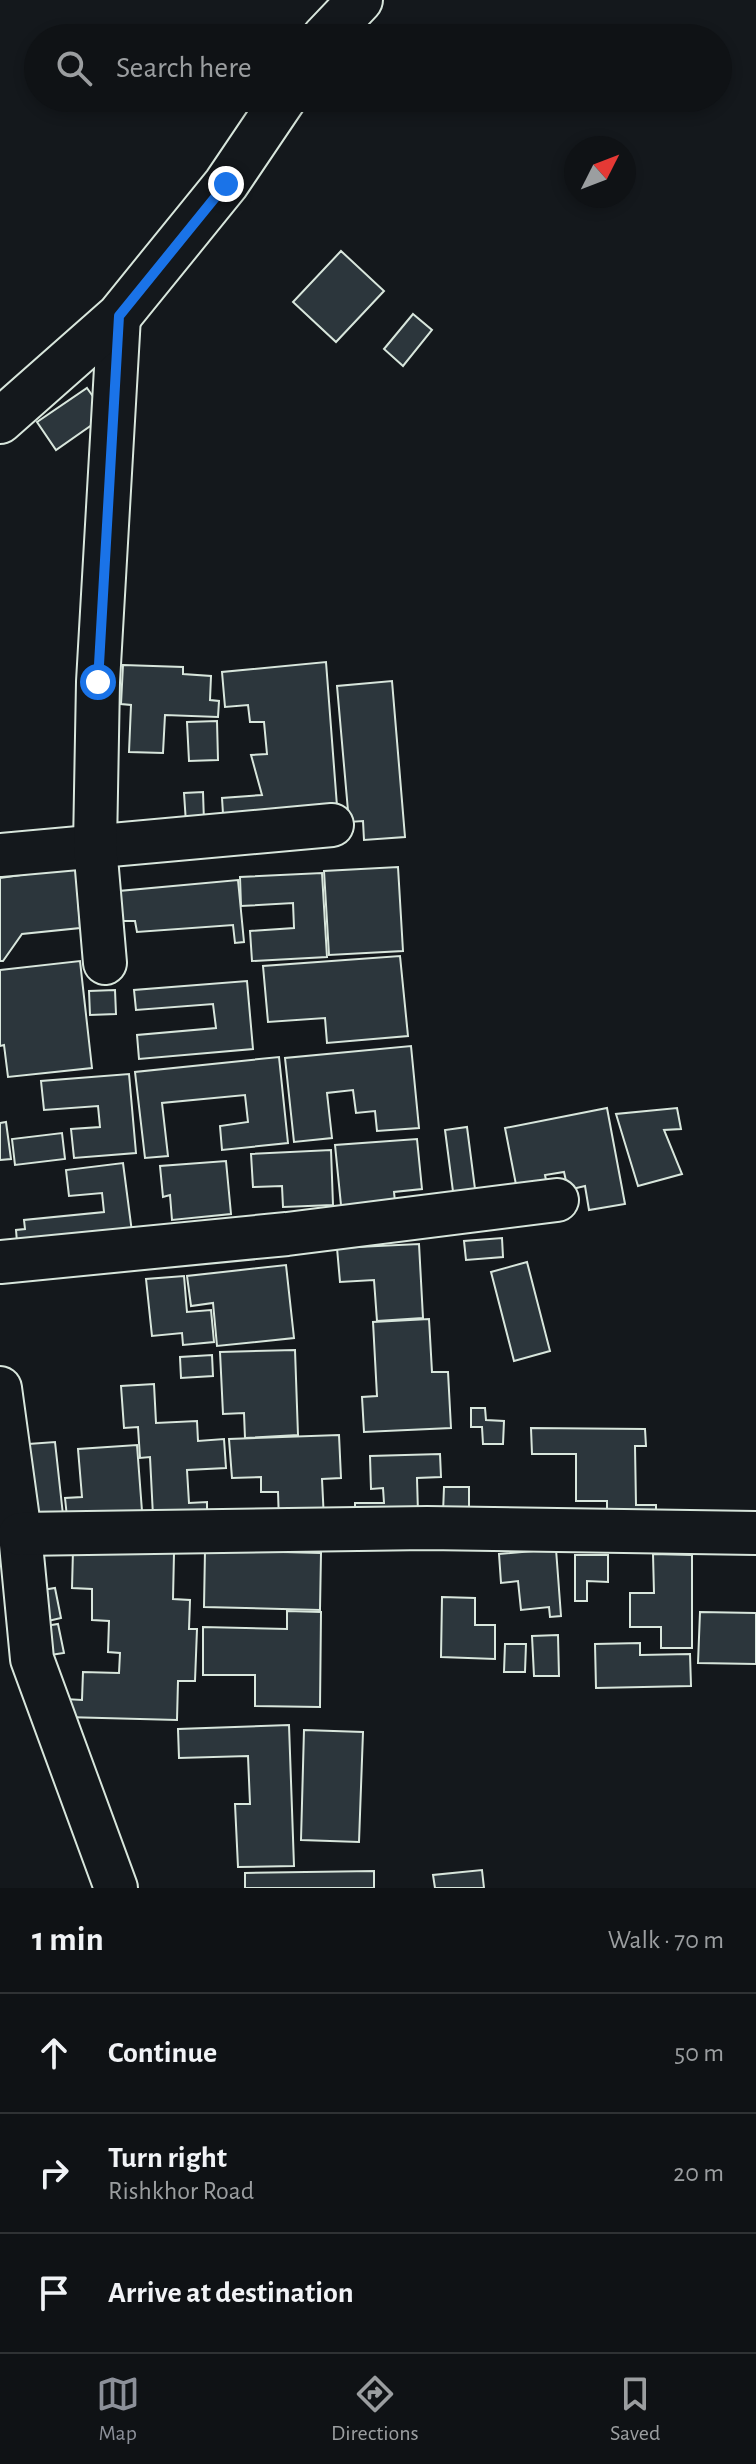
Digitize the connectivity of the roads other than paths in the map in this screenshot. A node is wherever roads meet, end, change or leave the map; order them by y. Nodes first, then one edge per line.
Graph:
1 (360, 0) edge
2 (337, 24) edge
3 (275, 112) edge
4 (119, 316) junction
5 (0, 421) edge
6 (332, 825) dead end
7 (95, 846) junction
8 (0, 855) edge
9 (105, 963) dead end
10 (557, 1200) dead end
11 (0, 1262) edge
12 (0, 1388) edge
13 (5, 1463) edge
14 (756, 1533) edge
15 (20, 1534) junction
16 (116, 1888) edge

1 - 2 street
3 - 4 street
4 - 5 street
4 - 7 street
6 - 7 street
7 - 8 street
7 - 9 street
10 - 11 street
12 - 13 street
13 - 15 street
14 - 15 street
15 - 16 street

